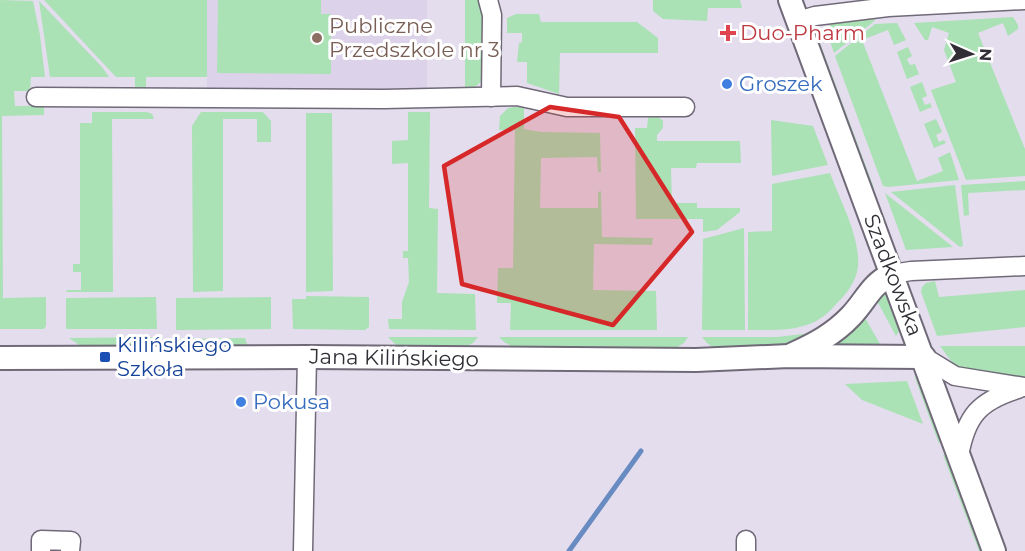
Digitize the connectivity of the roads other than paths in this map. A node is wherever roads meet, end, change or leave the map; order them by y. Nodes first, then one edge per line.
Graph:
1 (488, 0) edge
2 (1025, 0) edge
3 (794, 10) edge
4 (36, 97) dead end
5 (491, 97) junction
6 (685, 107) dead end
7 (1025, 266) edge
8 (892, 274) junction
9 (307, 357) junction
10 (789, 357) junction
11 (924, 357) junction
12 (0, 358) edge
13 (1024, 387) edge
14 (959, 456) junction
15 (41, 551) edge
16 (70, 551) edge
17 (303, 551) edge
18 (994, 551) edge

1 - 5 street
2 - 3 street
3 - 8 street, Szadkowska
4 - 5 street
5 - 6 street
7 - 8 street
8 - 10 street, Jana Kilińskiego
8 - 11 street, Szadkowska
9 - 10 street, Jana Kilińskiego
9 - 12 street, Jana Kilińskiego
9 - 17 street
10 - 11 street, Jana Kilińskiego
11 - 13 street
11 - 14 street, Szadkowska
13 - 14 street
14 - 18 street, Szadkowska
15 - 16 street

